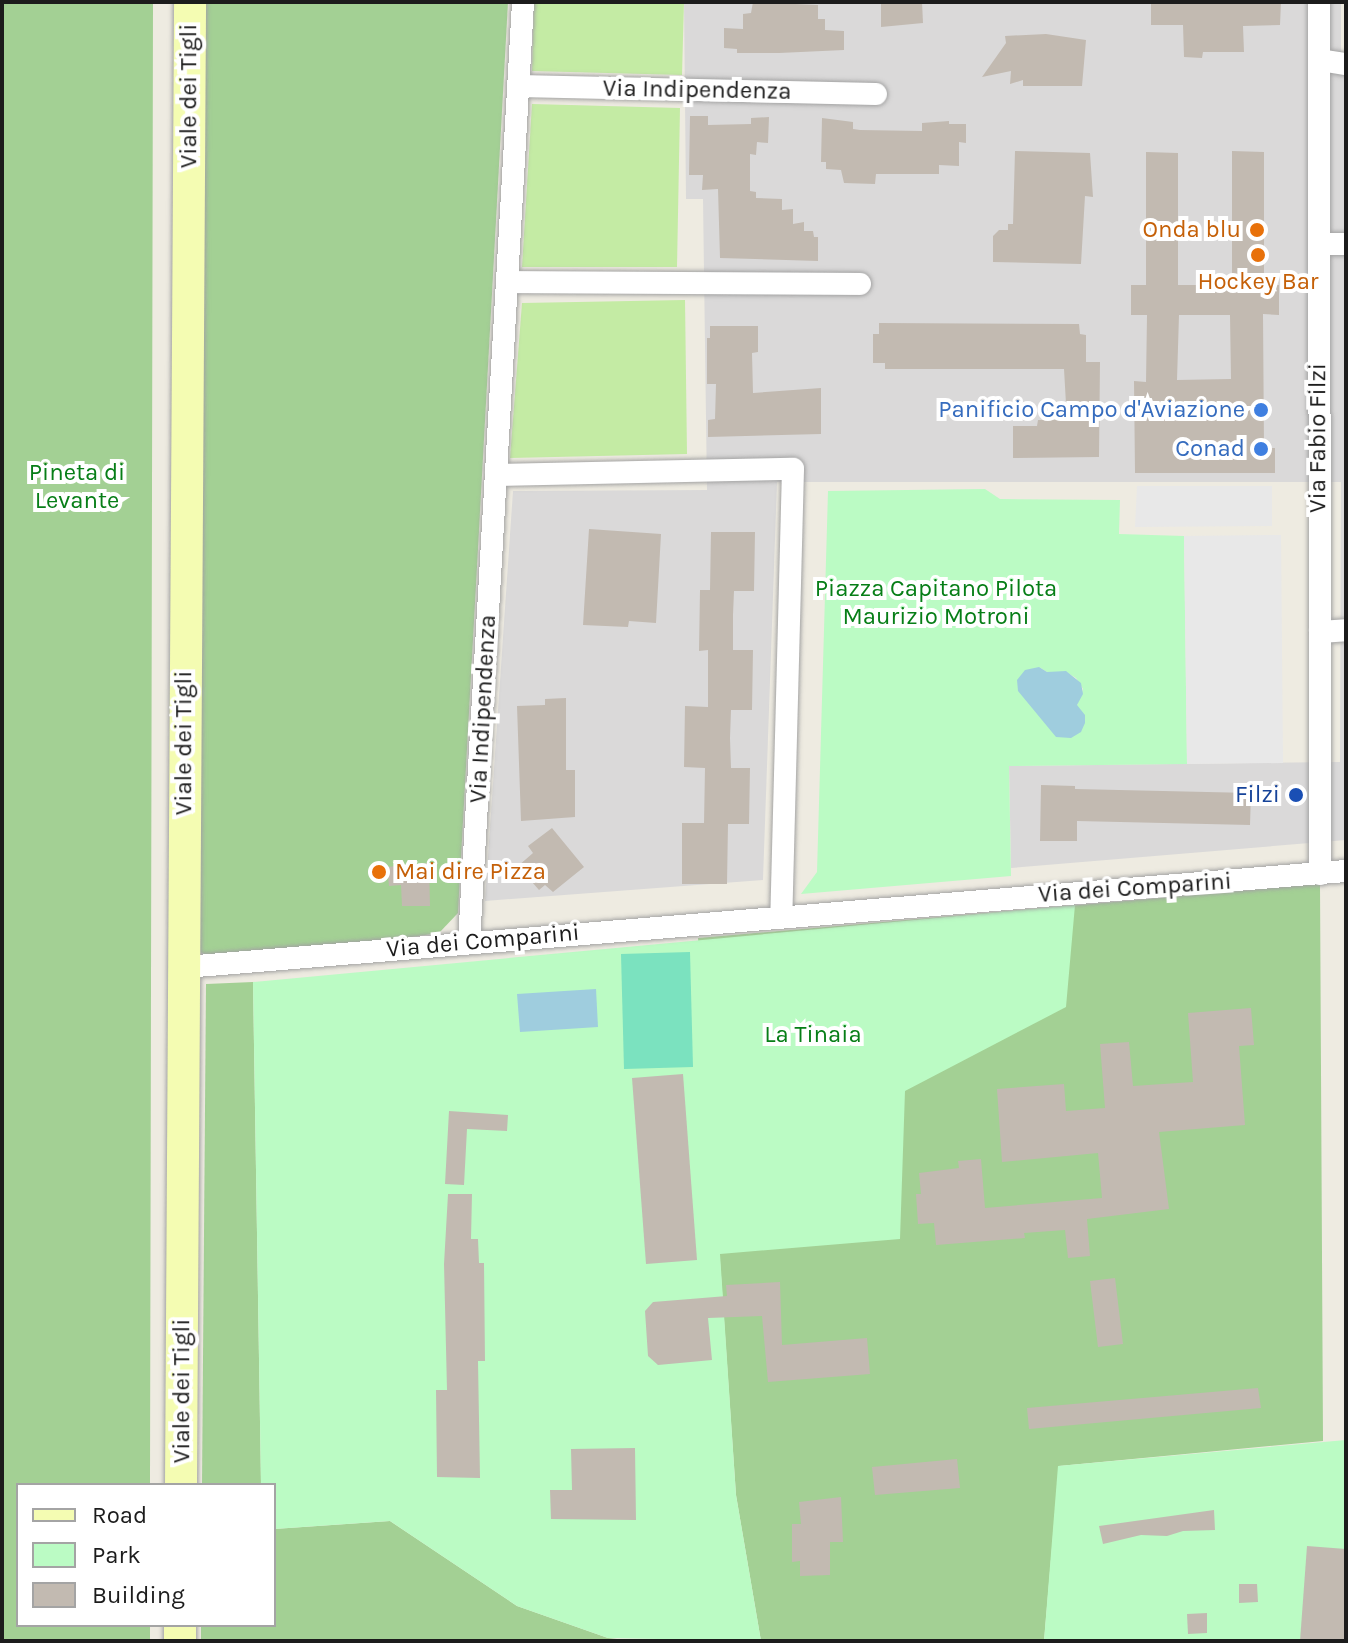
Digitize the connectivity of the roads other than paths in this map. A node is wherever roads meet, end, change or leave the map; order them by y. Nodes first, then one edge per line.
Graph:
1 (190, 2) edge
2 (523, 2) edge
3 (1319, 2) edge
4 (1320, 60) junction
5 (1346, 64) edge
6 (519, 86) junction
7 (876, 94) dead end
8 (1319, 244) junction
9 (1346, 244) edge
10 (507, 282) junction
11 (860, 284) dead end
12 (496, 475) junction
13 (1346, 630) edge
14 (1320, 632) junction
15 (1346, 871) edge
16 (1320, 874) junction
17 (781, 917) junction
18 (469, 942) junction
19 (185, 967) junction
20 (181, 1483) edge

1 - 19 street, Viale dei Tigli
2 - 6 street, Via Indipendenza
3 - 4 street, Via Fabio Filzi
4 - 5 street
4 - 8 street, Via Fabio Filzi
6 - 7 street, Via Indipendenza
6 - 10 street, Via Indipendenza
8 - 9 street
8 - 14 street, Via Fabio Filzi
10 - 11 street
10 - 12 street, Via Indipendenza
12 - 17 street
12 - 18 street, Via Indipendenza
13 - 14 street
14 - 16 street, Via Fabio Filzi
15 - 16 street, Via dei Comparini
16 - 17 street, Via dei Comparini
17 - 18 street, Via dei Comparini
18 - 19 street, Via dei Comparini
19 - 20 street, Viale dei Tigli

